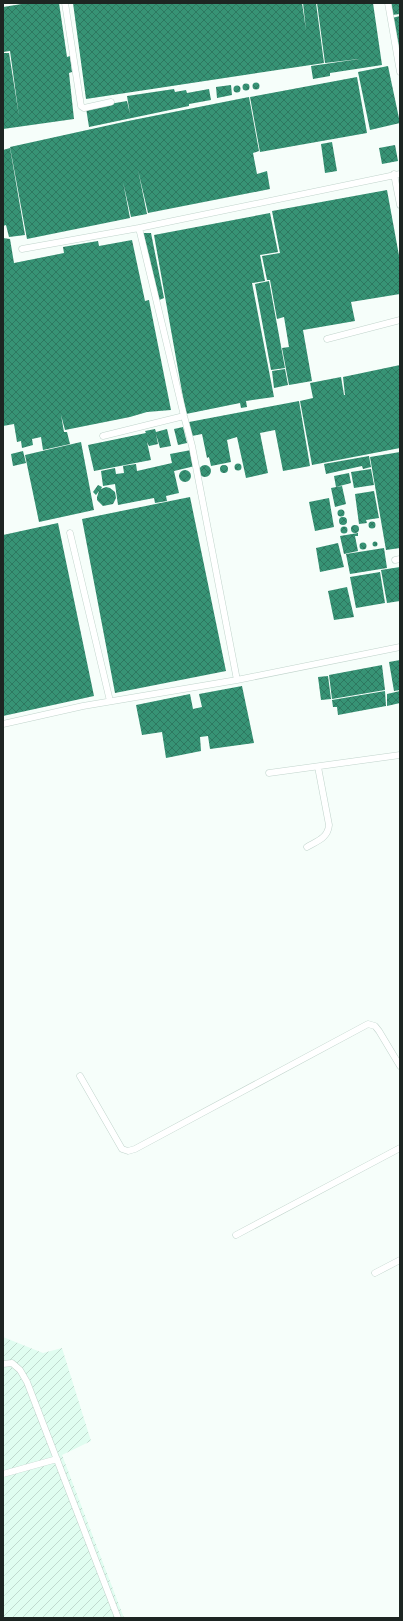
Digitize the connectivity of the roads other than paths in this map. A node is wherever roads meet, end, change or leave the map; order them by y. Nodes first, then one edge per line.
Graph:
1 (65, 3) edge
2 (388, 3) edge
3 (400, 72) edge
4 (111, 102) dead end
5 (397, 174) edge
6 (400, 205) edge
7 (139, 228) junction
8 (22, 249) dead end
9 (400, 320) edge
10 (327, 339) dead end
11 (184, 416) junction
12 (103, 436) dead end
13 (70, 533) dead end
14 (400, 647) edge
15 (237, 680) junction
16 (110, 701) junction
17 (3, 724) edge
18 (400, 755) edge
19 (318, 767) junction
20 (269, 773) dead end
21 (307, 847) dead end
22 (400, 1066) edge
23 (80, 1076) dead end
24 (400, 1148) edge
25 (236, 1234) dead end
26 (400, 1260) edge
27 (375, 1273) dead end
28 (3, 1364) edge
29 (57, 1459) junction
30 (3, 1474) edge
31 (118, 1618) edge

1 - 4 lane
2 - 3 lane
5 - 6 lane
5 - 7 lane
7 - 8 lane
7 - 11 lane
9 - 10 lane
11 - 12 lane
11 - 15 lane
13 - 16 lane
14 - 15 lane
15 - 16 lane
16 - 17 lane
18 - 19 lane
19 - 20 lane
19 - 21 lane
22 - 23 lane
24 - 25 lane
26 - 27 lane
28 - 29 lane
29 - 30 lane
29 - 31 lane

